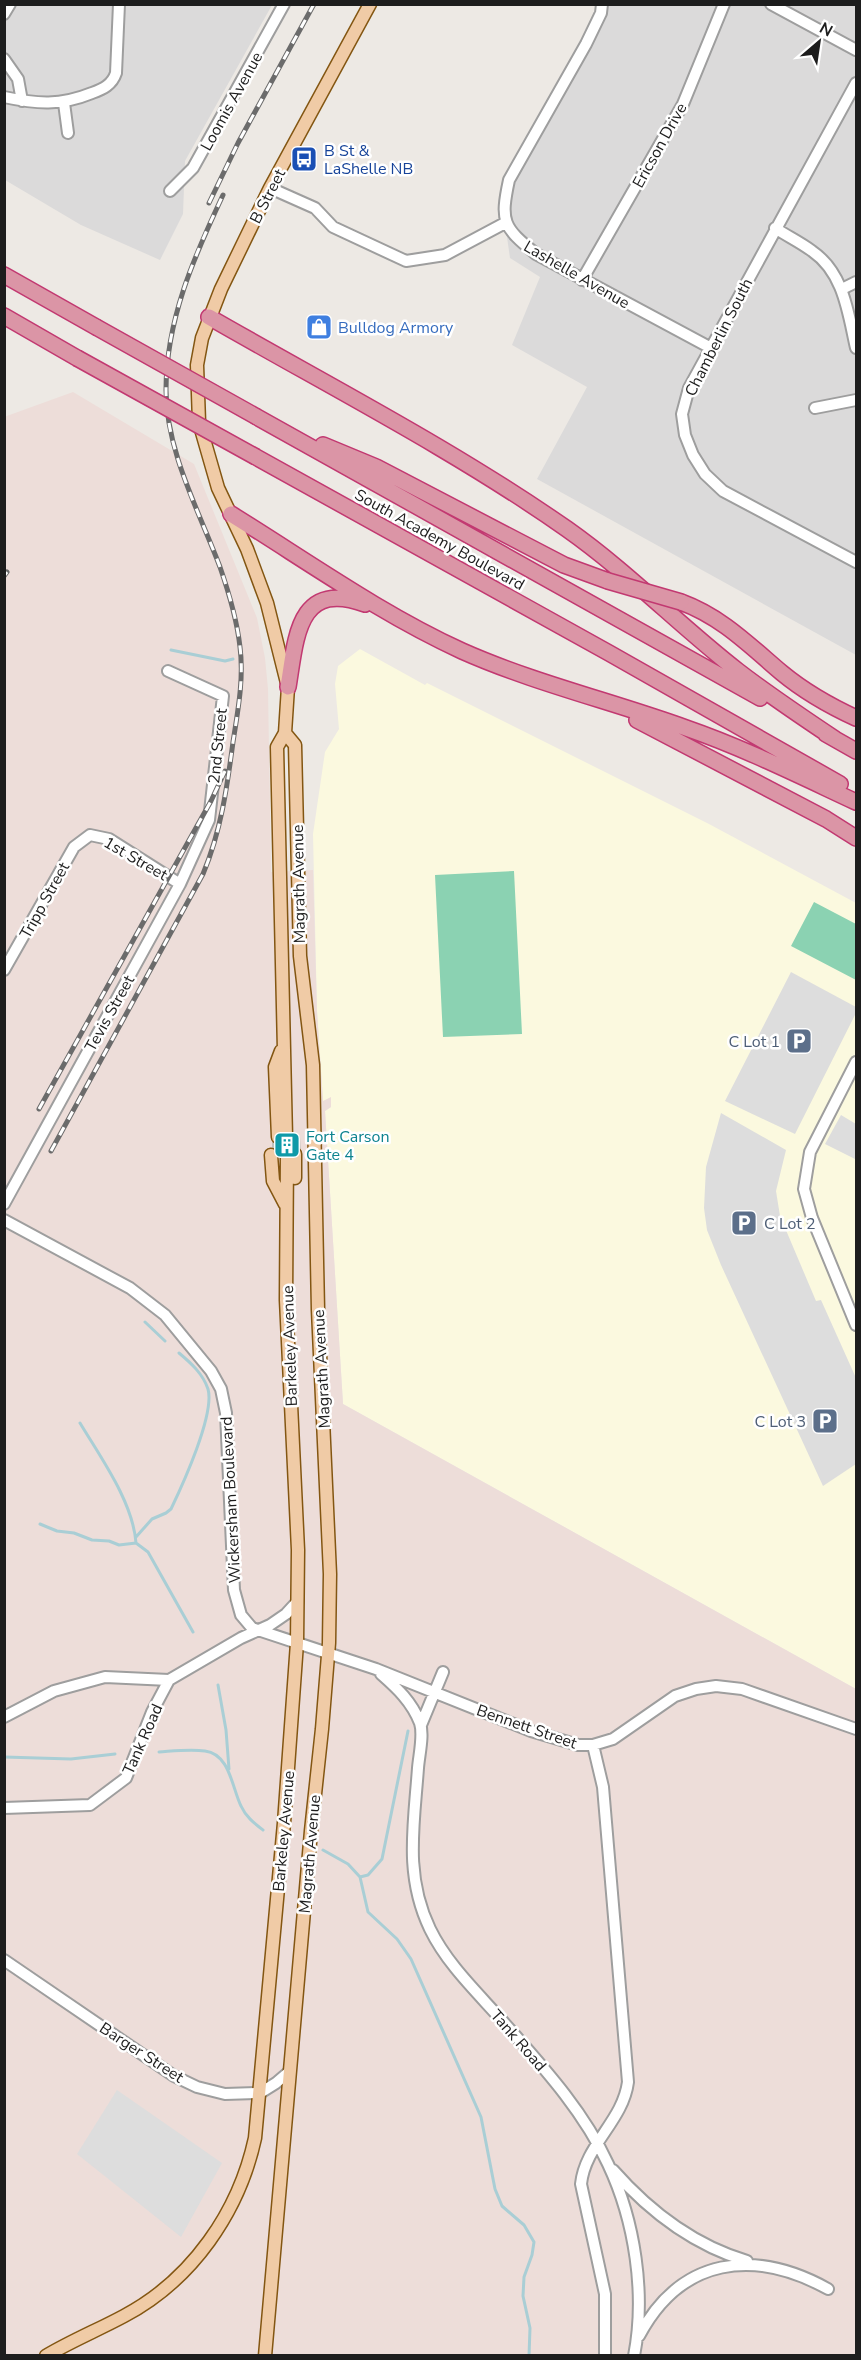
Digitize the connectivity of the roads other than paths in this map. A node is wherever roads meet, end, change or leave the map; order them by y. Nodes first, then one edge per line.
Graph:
1 (10, 4) edge
2 (119, 4) edge
3 (284, 4) edge
4 (370, 4) edge
5 (602, 4) edge
6 (724, 4) edge
7 (771, 4) edge
8 (4, 14) edge
9 (856, 50) edge
10 (4, 59) edge
11 (856, 83) edge
12 (4, 97) edge
13 (22, 101) junction
14 (64, 103) junction
15 (68, 133) dead end
16 (270, 188) junction
17 (170, 191) dead end
18 (505, 223) junction
19 (775, 228) junction
20 (4, 268) edge
21 (4, 275) edge
22 (582, 280) junction
23 (856, 282) edge
24 (842, 289) junction
25 (36, 292) junction
26 (4, 316) edge
27 (209, 317) junction
28 (711, 348) junction
29 (856, 348) edge
30 (197, 399) joint
31 (856, 400) edge
32 (815, 408) dead end
33 (257, 417) junction
34 (231, 514) junction
35 (856, 562) edge
36 (392, 614) junction
37 (168, 671) dead end
38 (288, 687) junction
39 (588, 696) junction
40 (856, 718) edge
41 (285, 733) junction
42 (834, 739) junction
43 (856, 751) edge
44 (856, 794) edge
45 (856, 802) edge
46 (209, 820) joint
47 (90, 835) joint
48 (856, 838) edge
49 (180, 884) junction
50 (4, 970) edge
51 (284, 1044) junction
52 (856, 1062) edge
53 (4, 1204) edge
54 (287, 1208) junction
55 (4, 1220) edge
56 (856, 1325) edge
57 (298, 1601) junction
58 (258, 1631) junction
59 (297, 1643) junction
60 (328, 1652) junction
61 (376, 1669) junction
62 (443, 1671) dead end
63 (169, 1680) junction
64 (435, 1693) junction
65 (4, 1717) edge
66 (421, 1725) junction
67 (856, 1729) edge
68 (593, 1745) junction
69 (4, 1808) edge
70 (4, 1959) edge
71 (290, 2071) junction
72 (260, 2093) junction
73 (597, 2144) junction
74 (608, 2164) junction
75 (756, 2264) junction
76 (828, 2289) dead end
77 (636, 2342) junction
78 (46, 2355) edge
79 (265, 2355) edge
80 (606, 2355) edge
81 (634, 2355) edge

1 - 8 street
2 - 14 street
3 - 17 street, Loomis Avenue
4 - 16 main road, B Street
5 - 18 street
6 - 22 street, Ericson Drive
7 - 9 street
10 - 13 street
11 - 19 street, Chamberlin South
12 - 13 street
13 - 14 street
14 - 15 street
16 - 18 street
16 - 27 main road, B Street
18 - 22 street, Lashelle Avenue
19 - 24 street
19 - 28 street, Chamberlin South
20 - 25 highway
21 - 25 highway, South Academy Boulevard
22 - 28 street, Lashelle Avenue
23 - 24 street
24 - 29 street
25 - 33 highway, South Academy Boulevard, bridge
26 - 44 highway, South Academy Boulevard, bridge
27 - 30 main road, B Street
27 - 42 highway
28 - 35 street, Chamberlin South
30 - 34 main road, Magrath Avenue
31 - 32 street
33 - 40 highway, bridge
33 - 42 highway, South Academy Boulevard
34 - 36 highway
34 - 38 main road, Magrath Avenue
36 - 38 highway
36 - 39 highway
37 - 46 street, 2nd Street
38 - 41 main road, Magrath Avenue
39 - 45 highway
39 - 48 highway
41 - 51 main road
41 - 60 main road, Magrath Avenue
42 - 43 highway, South Academy Boulevard
46 - 49 street, Tevis Street
47 - 49 street, 1st Street
47 - 50 street, Tripp Street
49 - 53 street, Tevis Street
51 - 51 main road
52 - 56 street
54 - 54 main road, Barkeley Avenue
54 - 57 main road, Barkeley Avenue
55 - 58 street, Wickersham Boulevard
57 - 58 street
57 - 59 main road, Barkeley Avenue
58 - 59 street
58 - 63 street
59 - 60 street
59 - 72 main road, Barkeley Avenue
60 - 61 street, Bennett Street
60 - 71 main road, Magrath Avenue
61 - 64 street, Bennett Street
61 - 66 street
62 - 64 street, Tank Road
63 - 65 street, Tank Road
63 - 69 street, Tank Road
64 - 66 street, Tank Road
64 - 68 street, Bennett Street
66 - 73 street, Tank Road
67 - 68 street, Bennett Street
68 - 73 street
70 - 72 street, Barger Street
71 - 72 street
71 - 79 main road, Magrath Avenue
72 - 78 main road, Barkeley Avenue
73 - 74 street, Tank Road
73 - 80 street
74 - 75 street
74 - 77 street, Tank Road
75 - 76 street
75 - 77 street
77 - 81 street, Tank Road

